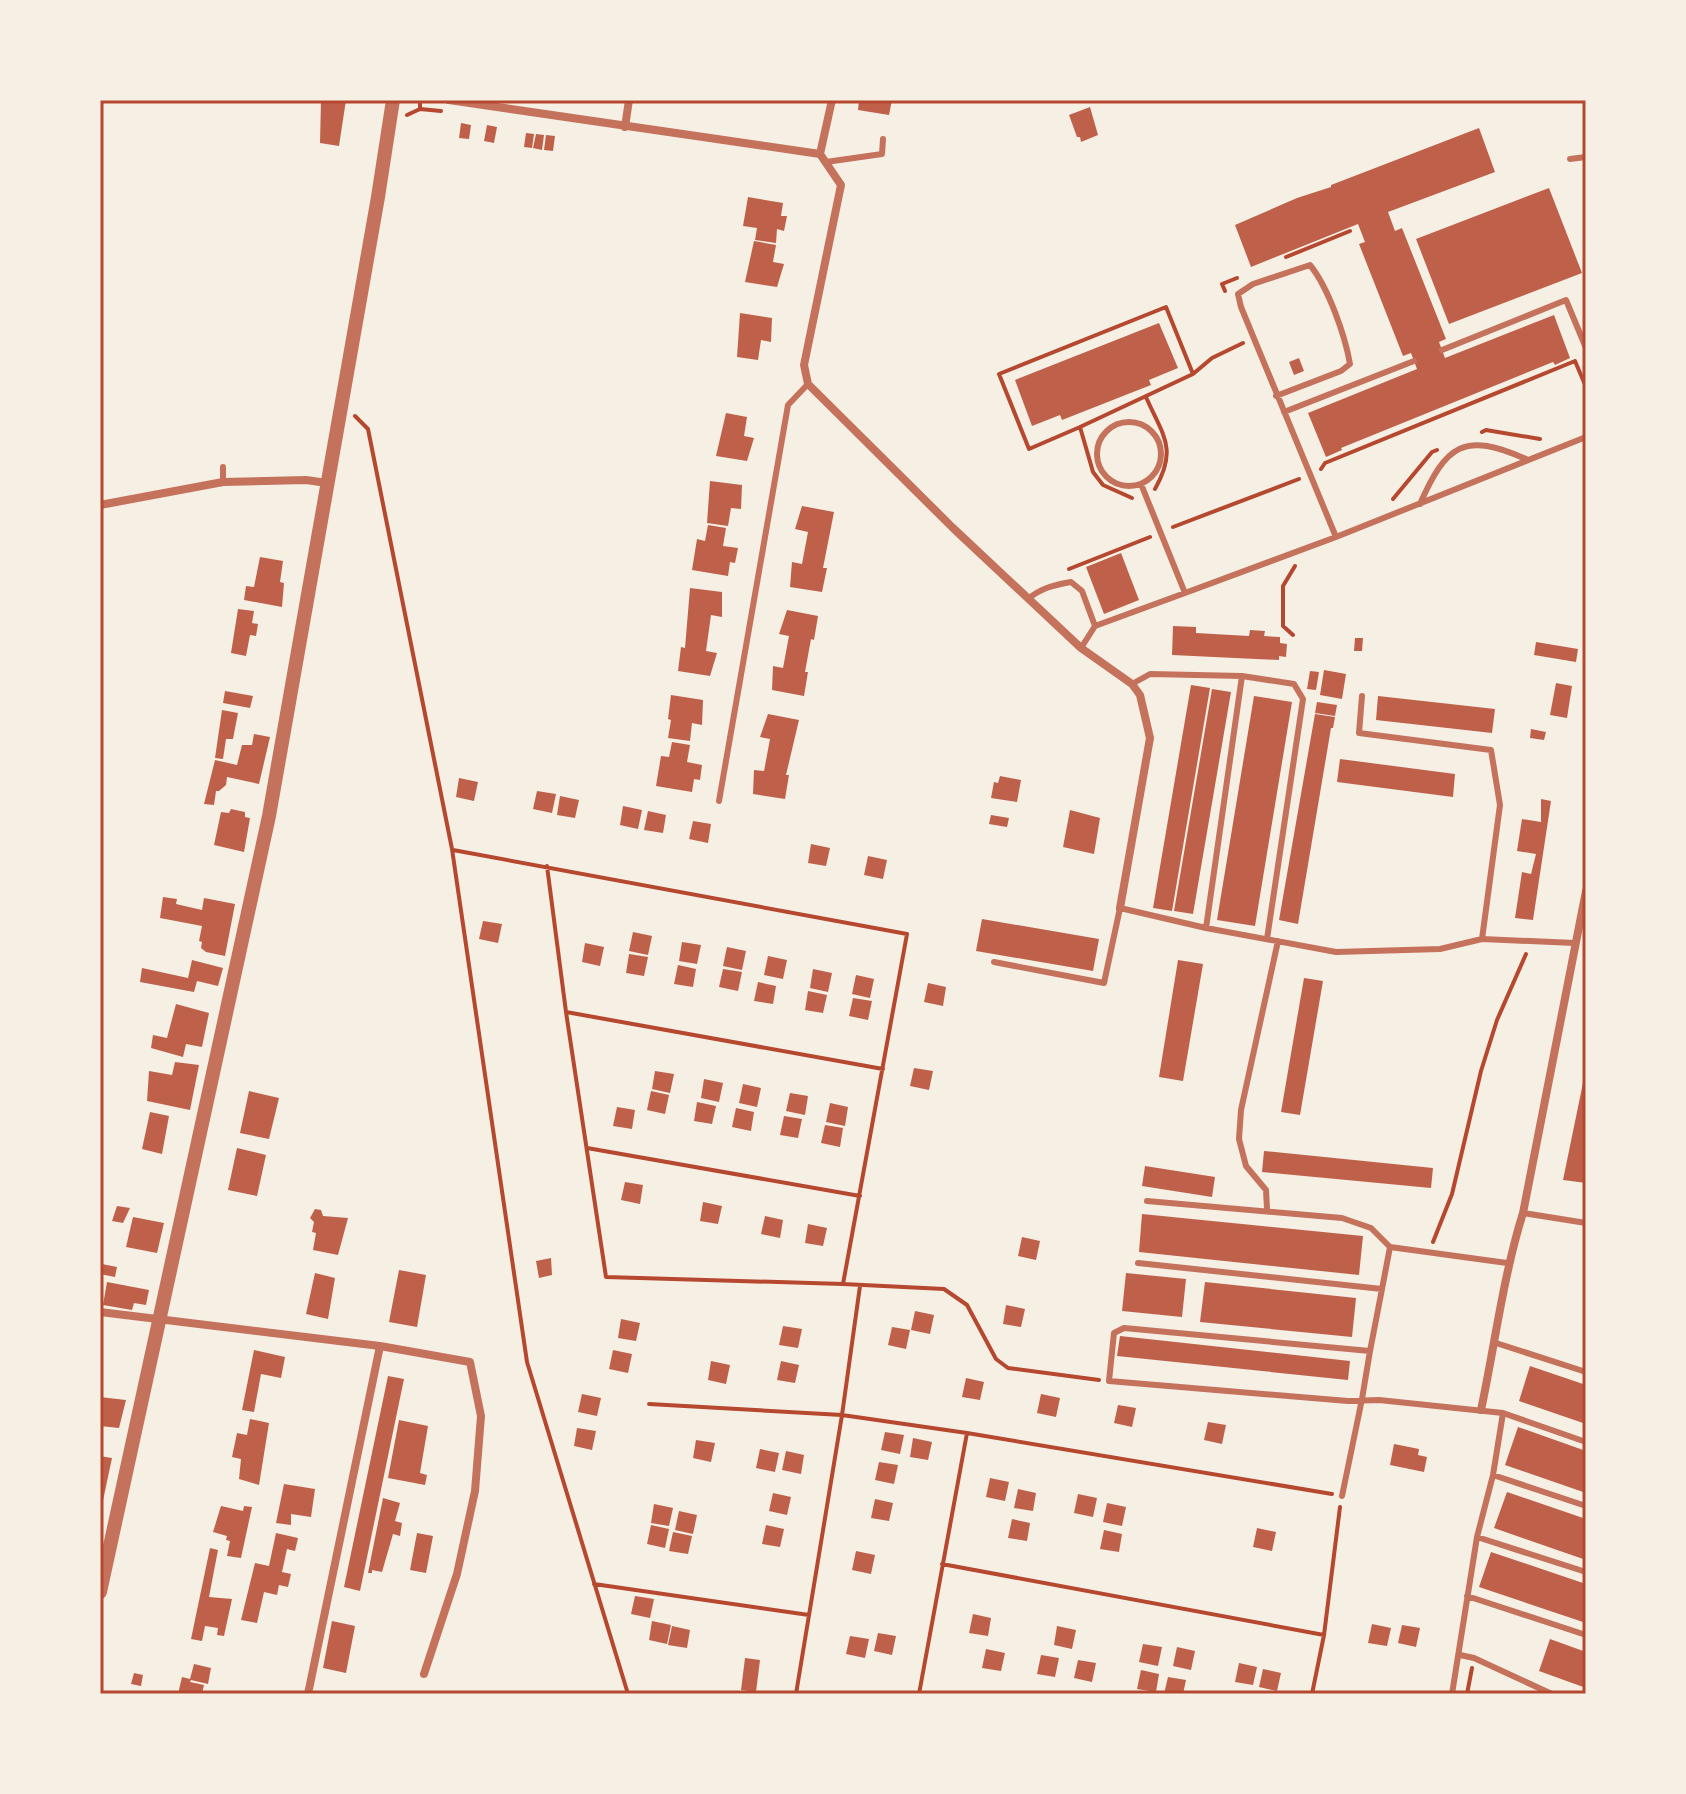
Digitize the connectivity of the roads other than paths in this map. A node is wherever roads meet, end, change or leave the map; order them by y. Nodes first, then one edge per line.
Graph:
1 (393, 100) edge
2 (449, 100) edge
3 (629, 100) edge
4 (832, 100) edge
5 (625, 127) junction
6 (883, 139) dead end
7 (1586, 157) edge
8 (823, 158) junction
9 (1570, 159) dead end
10 (1586, 348) edge
11 (1442, 350) dead end
12 (1414, 361) dead end
13 (808, 384) junction
14 (1276, 396) junction
15 (1284, 412) junction
16 (1586, 437) edge
17 (1526, 459) junction
18 (223, 467) dead end
19 (223, 482) junction
20 (327, 483) junction
21 (1141, 484) junction
22 (1419, 504) junction
23 (100, 505) edge
24 (1336, 537) junction
25 (1185, 593) junction
26 (1028, 599) junction
27 (1095, 626) junction
28 (1081, 648) junction
29 (1242, 676) junction
30 (1132, 684) junction
31 (1362, 696) dead end
32 (719, 801) dead end
33 (1586, 891) edge
34 (1120, 908) junction
35 (1206, 928) junction
36 (1267, 939) junction
37 (1482, 939) junction
38 (1278, 941) junction
39 (1575, 943) junction
40 (994, 962) dead end
41 (1147, 1201) dead end
42 (1267, 1209) junction
43 (1523, 1213) junction
44 (1586, 1223) edge
45 (1390, 1247) junction
46 (1138, 1263) dead end
47 (1507, 1263) junction
48 (1382, 1289) junction
49 (100, 1312) edge
50 (159, 1320) junction
51 (1496, 1343) junction
52 (380, 1346) junction
53 (1370, 1351) junction
54 (1586, 1372) edge
55 (1362, 1399) junction
56 (1481, 1410) junction
57 (1503, 1413) junction
58 (1586, 1442) edge
59 (1493, 1475) junction
60 (1342, 1496) road end
61 (1586, 1506) edge
62 (1477, 1537) junction
63 (1586, 1572) edge
64 (100, 1592) edge
65 (1467, 1596) junction
66 (1586, 1635) edge
67 (1460, 1655) junction
68 (424, 1674) dead end
69 (308, 1694) edge
70 (1452, 1694) edge
71 (1552, 1694) edge

1 - 20 street
2 - 5 street
3 - 5 street
4 - 8 street
5 - 8 street
6 - 8 lane
7 - 9 lane
8 - 13 street
10 - 11 lane
12 - 15 lane
13 - 26 street
13 - 32 lane
14 - 14 lane
14 - 15 lane
15 - 24 lane
16 - 17 lane
17 - 22 lane
17 - 22 lane
18 - 19 lane
19 - 20 street
19 - 23 street
20 - 50 street
21 - 21 lane
21 - 25 lane
22 - 24 lane
24 - 25 lane
25 - 27 lane
26 - 27 lane
26 - 28 street
27 - 28 lane
28 - 30 street
29 - 30 lane
29 - 35 lane
29 - 36 lane
30 - 34 street
31 - 37 lane
33 - 39 street
34 - 35 lane
34 - 40 lane
35 - 36 lane
36 - 38 lane
37 - 38 lane
37 - 39 lane
38 - 42 lane
39 - 43 street
41 - 42 lane
42 - 45 lane
43 - 44 lane
43 - 47 street
45 - 47 lane
45 - 48 lane
46 - 48 lane
47 - 51 street
48 - 53 lane
49 - 50 street
50 - 52 street
50 - 64 street
51 - 54 lane
51 - 56 street
52 - 68 street
52 - 69 street
53 - 55 lane
53 - 55 lane
55 - 56 lane
55 - 60 lane
56 - 57 lane
57 - 58 lane
57 - 59 lane
59 - 61 lane
59 - 62 lane
62 - 63 lane
62 - 65 lane
65 - 66 lane
65 - 67 lane
67 - 70 lane
67 - 71 lane

